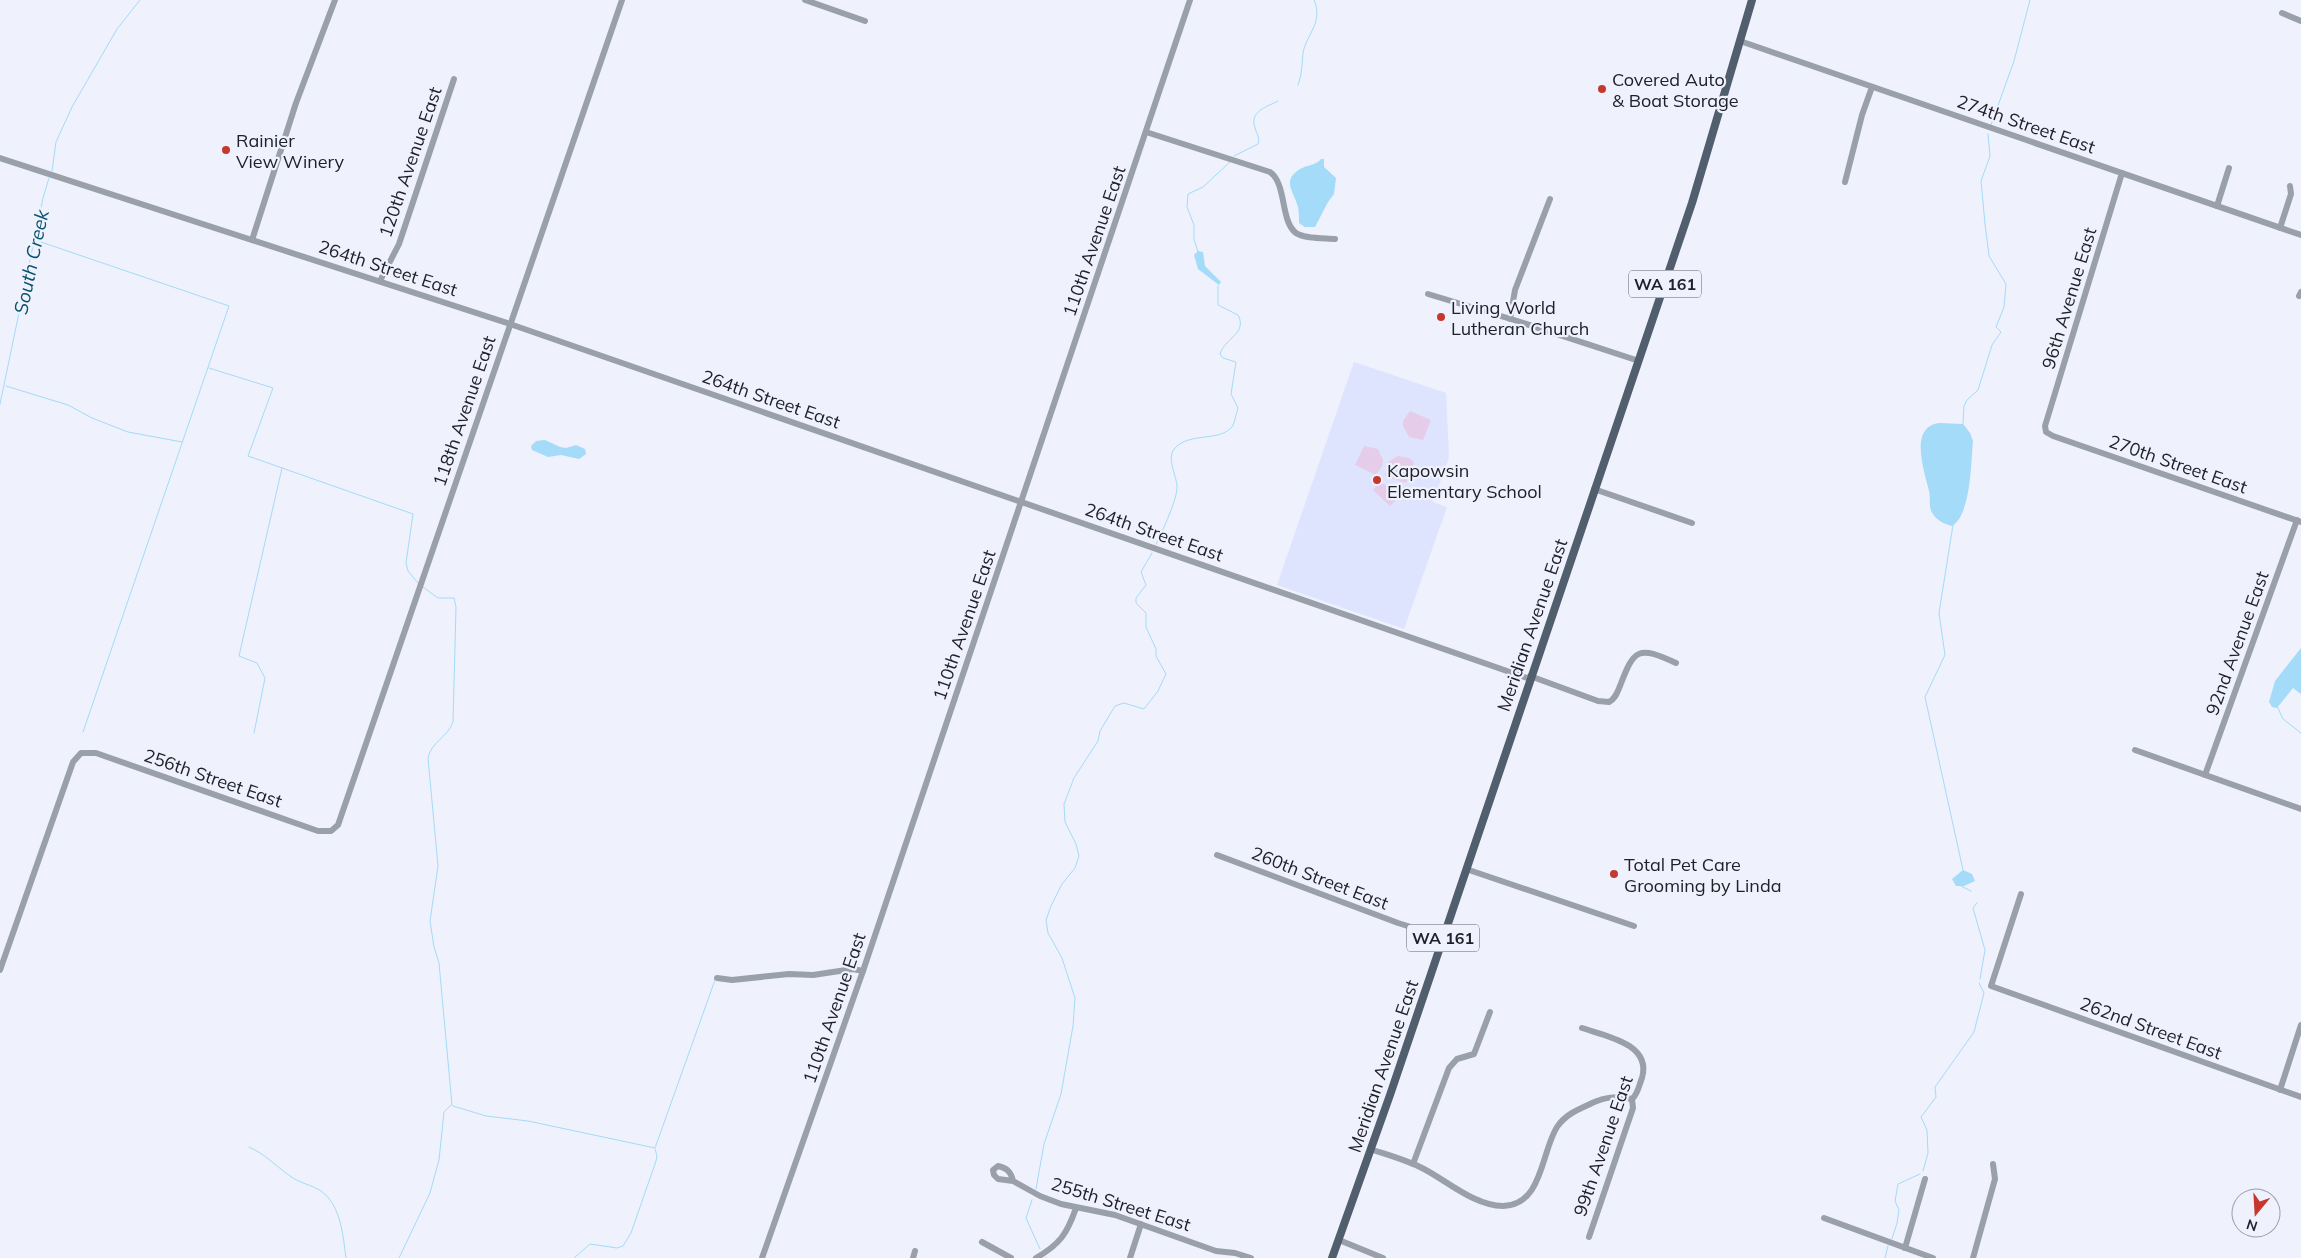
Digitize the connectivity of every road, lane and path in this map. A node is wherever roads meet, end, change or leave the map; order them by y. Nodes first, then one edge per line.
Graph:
1 (335, 0) edge
2 (622, 0) edge
3 (805, 0) edge
4 (1190, 0) edge
5 (1752, 0) edge
6 (2282, 13) dead end
7 (865, 21) dead end
8 (2301, 21) edge
9 (1740, 41) junction
10 (454, 79) dead end
11 (1872, 87) junction
12 (1146, 132) junction
13 (0, 158) edge
14 (2229, 168) dead end
15 (2122, 173) junction
16 (1845, 182) dead end
17 (2290, 186) dead end
18 (1550, 198) dead end
19 (2217, 206) junction
20 (2280, 228) junction
21 (2301, 235) edge
22 (1335, 239) dead end
23 (252, 240) junction
24 (380, 281) junction
25 (1428, 294) dead end
26 (1510, 319) junction
27 (510, 324) junction
28 (1639, 361) junction
29 (2046, 432) joint
30 (1594, 489) junction
31 (1022, 502) junction
32 (2299, 521) edge
33 (1692, 523) dead end
34 (1676, 663) dead end
35 (1530, 678) junction
36 (2135, 750) dead end
37 (2205, 775) junction
38 (2301, 809) edge
39 (333, 830) joint
40 (1217, 855) dead end
41 (1466, 869) junction
42 (2021, 894) dead end
43 (1634, 926) dead end
44 (1443, 937) junction
45 (0, 970) edge
46 (863, 971) junction
47 (717, 978) dead end
48 (1490, 1012) dead end
49 (2301, 1025) edge
50 (1582, 1028) dead end
51 (2280, 1090) junction
52 (2301, 1097) edge
53 (1632, 1099) junction
54 (1370, 1149) junction
55 (1413, 1164) junction
56 (1993, 1164) dead end
57 (1925, 1179) dead end
58 (1013, 1181) dead end
59 (1076, 1208) junction
60 (1824, 1218) dead end
61 (1140, 1224) junction
62 (1589, 1237) dead end
63 (1339, 1240) junction
64 (982, 1242) dead end
65 (1905, 1248) junction
66 (915, 1251) dead end
67 (1227, 1255) edge
68 (762, 1258) edge
69 (913, 1258) edge
70 (1010, 1258) edge
71 (1036, 1258) edge
72 (1130, 1258) edge
73 (1251, 1258) edge
74 (1332, 1258) edge
75 (1383, 1258) edge
76 (1933, 1258) edge
77 (1972, 1258) edge

1 - 23 street
2 - 27 street, 118th Avenue East
3 - 7 street
4 - 12 street, 110th Avenue East
5 - 9 main road, Meridian Avenue East / WA 161
6 - 8 street
9 - 11 street, 274th Street East
9 - 28 main road, Meridian Avenue East / WA 161
10 - 24 street, 120th Avenue East
11 - 15 street, 274th Street East
11 - 16 street
12 - 22 street
12 - 31 street, 110th Avenue East
13 - 23 street, 264th Street East
14 - 19 street
15 - 19 street, 274th Street East
15 - 29 street, 96th Avenue East
17 - 20 street
18 - 26 street
19 - 20 street, 274th Street East
20 - 21 street, 274th Street East
23 - 24 street, 264th Street East
24 - 27 street, 264th Street East
25 - 26 street
26 - 28 street
27 - 31 street, 264th Street East
27 - 39 street, 118th Avenue East
28 - 30 main road, Meridian Avenue East / WA 161
29 - 32 street, 270th Street East
30 - 33 street
30 - 35 main road, Meridian Avenue East / WA 161
31 - 35 street, 264th Street East
31 - 46 street, 110th Avenue East
32 - 37 street, 92nd Avenue East
34 - 35 street, 264th Street East
35 - 41 main road, Meridian Avenue East / WA 161
36 - 37 street
37 - 38 street
39 - 45 street, 256th Street East
40 - 44 street, 260th Street East
41 - 43 street
41 - 44 main road, Meridian Avenue East / WA 161
42 - 51 street, 262nd Street East
44 - 54 main road, Meridian Avenue East / WA 161
46 - 47 street
46 - 68 street, 110th Avenue East
48 - 55 street
49 - 51 street
50 - 53 street, 99th Avenue East
51 - 52 street, 262nd Street East
53 - 55 street
53 - 62 street, 99th Avenue East
54 - 55 street
54 - 63 main road, Meridian Avenue East / WA 161
56 - 77 street
57 - 65 street
58 - 59 street, 255th Street East
59 - 61 street, 255th Street East
59 - 71 street
60 - 65 street
61 - 67 street, 255th Street East
61 - 72 street
63 - 74 main road, Meridian Avenue East / WA 161
63 - 75 street
64 - 70 street
65 - 76 street
66 - 69 street
67 - 73 street, 255th Street East

